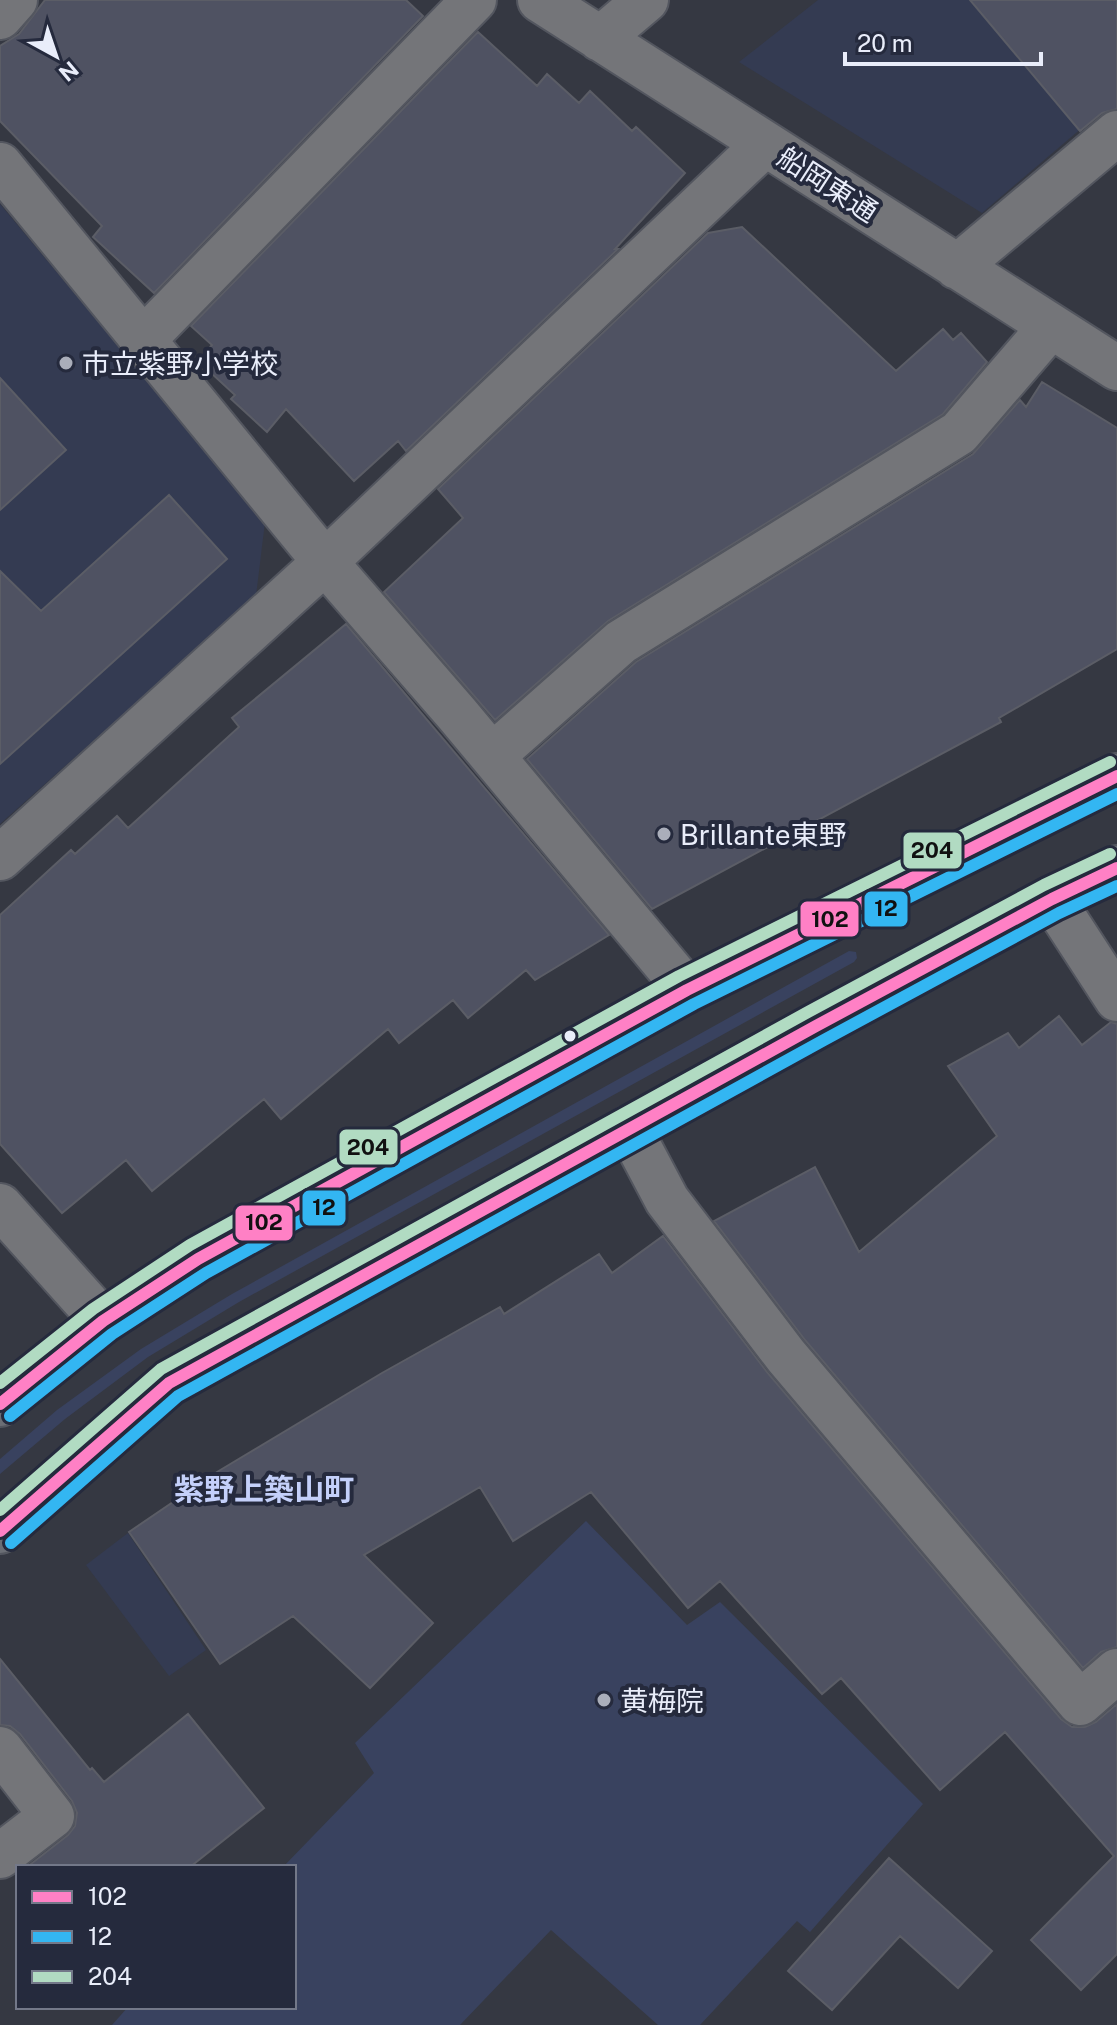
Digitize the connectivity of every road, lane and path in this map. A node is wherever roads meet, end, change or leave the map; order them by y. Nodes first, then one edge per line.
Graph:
1 (15, 0) edge
2 (474, 0) edge
3 (540, 0) edge
4 (646, 0) edge
5 (0, 17) edge
6 (600, 39) junction
7 (1117, 133) edge
8 (765, 144) junction
9 (0, 165) edge
10 (957, 267) junction
11 (1051, 326) junction
12 (144, 339) junction
13 (1117, 368) edge
14 (325, 562) junction
15 (492, 756) junction
16 (1117, 776) edge
17 (0, 858) edge
18 (1117, 868) edge
19 (1052, 899) junction
20 (687, 990) junction
21 (1117, 999) edge
22 (629, 1128) junction
23 (0, 1206) edge
24 (103, 1321) junction
25 (0, 1404) edge
26 (0, 1531) edge
27 (1117, 1671) edge
28 (0, 1749) edge
29 (0, 1856) edge

1 - 5 street
2 - 12 street
3 - 6 street, 船岡東通
4 - 6 street
6 - 8 street, 船岡東通
7 - 10 street
8 - 10 street, 船岡東通
8 - 14 street
9 - 12 street
10 - 11 street, 船岡東通
11 - 13 street, 船岡東通
11 - 15 street
12 - 14 street
14 - 15 street
14 - 17 street
15 - 20 street
16 - 20 main road
18 - 19 main road
19 - 21 street
19 - 22 main road
20 - 24 main road
22 - 26 main road
22 - 27 street
23 - 24 street
24 - 25 main road
28 - 29 street

